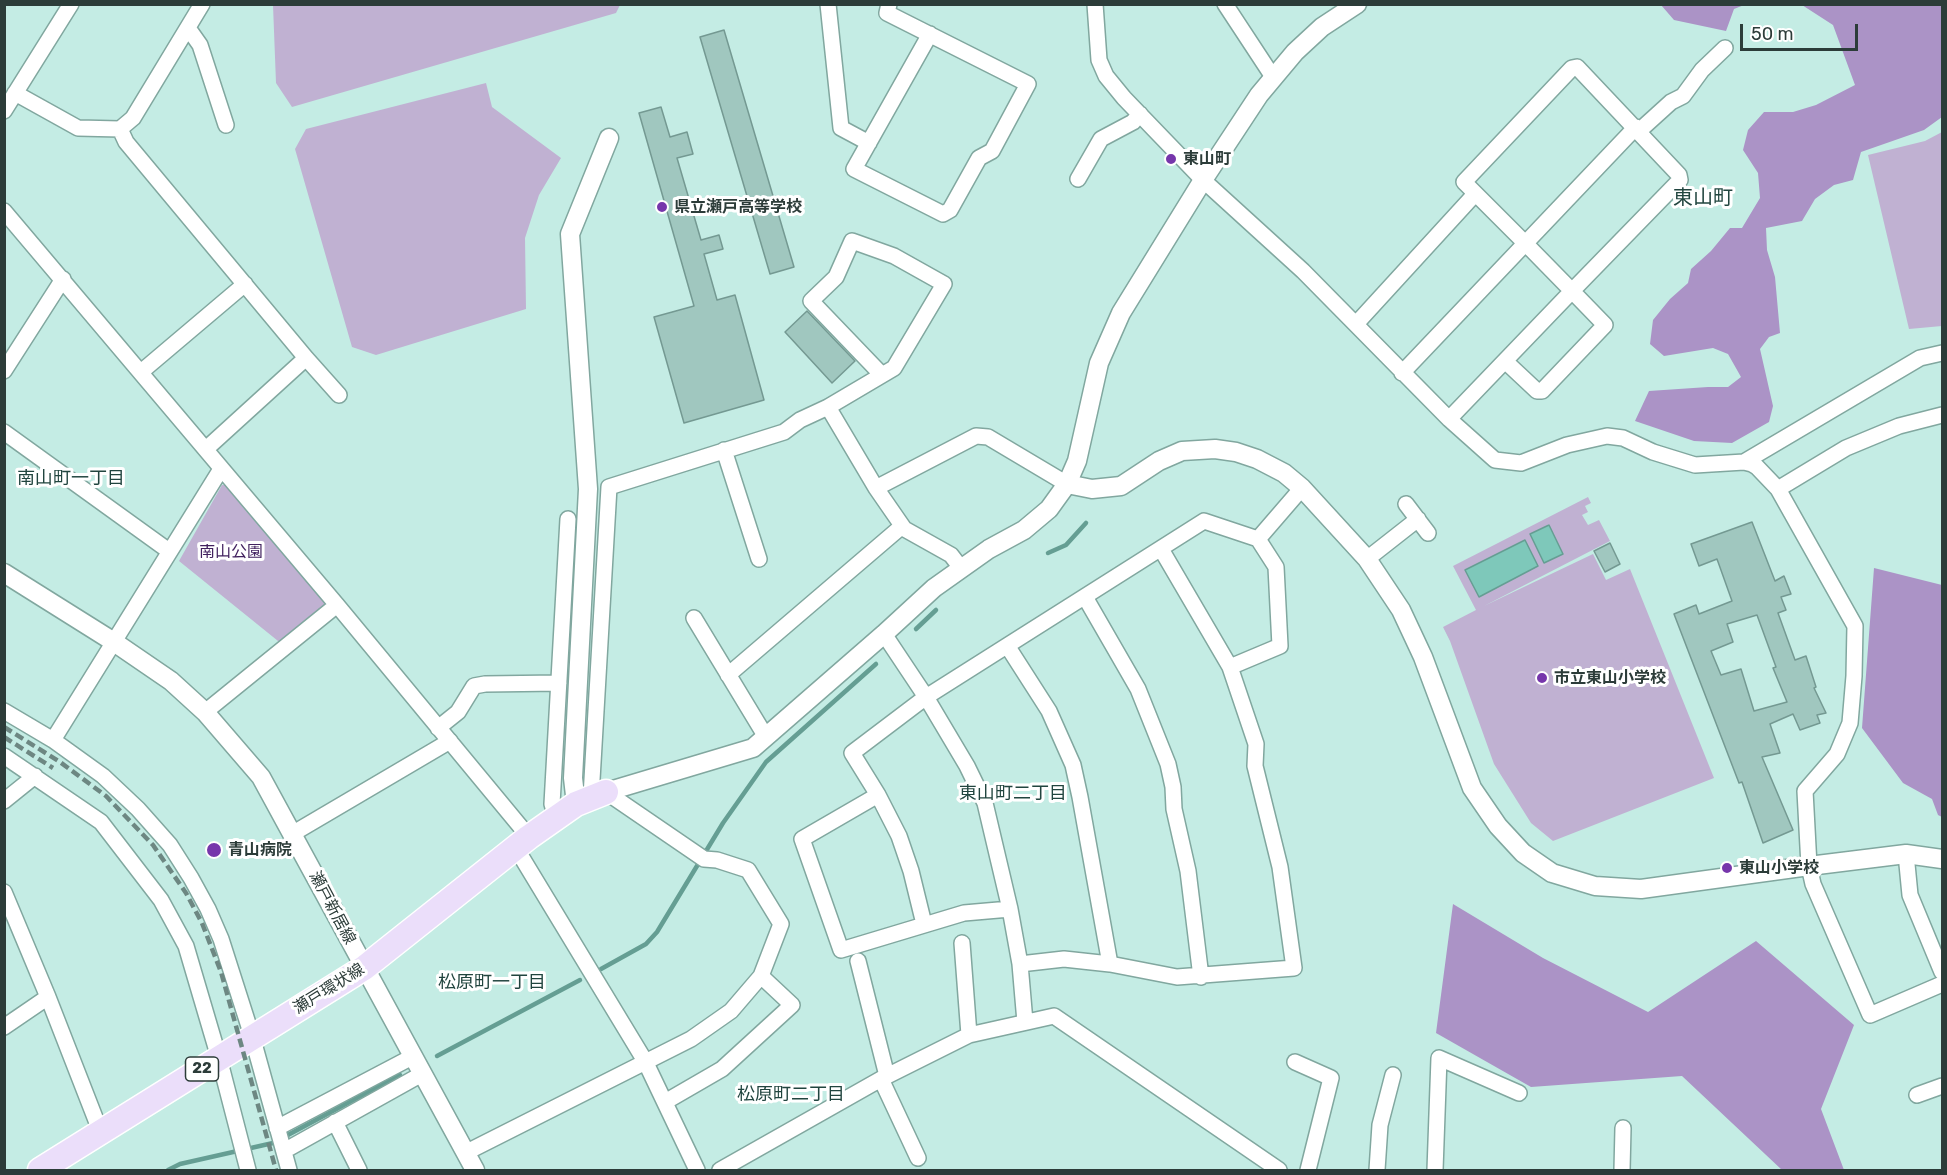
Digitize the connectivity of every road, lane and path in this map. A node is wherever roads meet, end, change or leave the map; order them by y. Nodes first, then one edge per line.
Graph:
1 (71, 4) edge
2 (202, 4) edge
3 (828, 4) edge
4 (889, 4) edge
5 (1095, 4) edge
6 (1225, 4) edge
7 (1357, 4) edge
8 (188, 28) junction
9 (930, 34) junction
10 (1725, 48) dead end
11 (1273, 77) junction
12 (15, 93) junction
13 (4, 111) edge
14 (1140, 114) junction
15 (226, 125) dead end
16 (120, 129) junction
17 (1637, 129) junction
18 (609, 138) dead end
19 (869, 143) junction
20 (1078, 179) dead end
21 (1203, 180) junction
22 (1474, 194) junction
23 (4, 212) edge
24 (1524, 242) junction
25 (63, 279) junction
26 (245, 285) junction
27 (1572, 291) junction
28 (1356, 324) junction
29 (1942, 353) edge
30 (306, 358) junction
31 (1505, 361) junction
32 (4, 371) edge
33 (141, 372) junction
34 (1402, 373) junction
35 (882, 375) junction
36 (339, 395) dead end
37 (828, 407) junction
38 (1942, 415) edge
39 (1449, 419) junction
40 (4, 432) edge
41 (206, 449) junction
42 (724, 450) junction
43 (1744, 462) junction
44 (221, 469) junction
45 (1067, 484) junction
46 (876, 488) junction
47 (1302, 488) junction
48 (1778, 489) junction
49 (1406, 504) dead end
50 (568, 519) dead end
51 (1418, 519) junction
52 (901, 527) junction
53 (1428, 533) dead end
54 (1258, 540) junction
55 (1161, 549) junction
56 (169, 551) junction
57 (759, 559) dead end
58 (1367, 559) junction
59 (961, 568) junction
60 (4, 573) edge
61 (1085, 597) junction
62 (338, 605) junction
63 (694, 618) dead end
64 (884, 634) junction
65 (114, 642) junction
66 (1008, 647) junction
67 (1230, 667) junction
68 (728, 675) junction
69 (558, 683) junction
70 (926, 697) junction
71 (4, 711) edge
72 (205, 712) junction
73 (438, 728) junction
74 (766, 737) junction
75 (53, 740) junction
76 (450, 741) junction
77 (4, 756) edge
78 (35, 776) junction
79 (878, 795) junction
80 (4, 801) edge
81 (582, 803) junction
82 (292, 834) junction
83 (522, 843) junction
84 (1906, 854) junction
85 (1942, 859) edge
86 (1809, 866) junction
87 (4, 892) edge
88 (1010, 909) junction
89 (924, 924) junction
90 (962, 942) dead end
91 (858, 961) dead end
92 (1020, 964) junction
93 (1110, 964) junction
94 (364, 968) junction
95 (1942, 972) edge
96 (761, 976) junction
97 (1201, 976) junction
98 (1942, 984) edge
99 (48, 997) junction
100 (1025, 1022) junction
101 (4, 1027) edge
102 (969, 1035) junction
103 (252, 1036) junction
104 (412, 1057) junction
105 (219, 1058) junction
106 (645, 1061) junction
107 (1295, 1062) dead end
108 (422, 1074) junction
109 (1393, 1076) dead end
110 (884, 1077) junction
111 (1942, 1086) edge
112 (1519, 1093) dead end
113 (1917, 1095) dead end
114 (665, 1102) junction
115 (335, 1122) junction
116 (1623, 1128) dead end
117 (278, 1130) junction
118 (101, 1133) junction
119 (283, 1149) junction
120 (465, 1153) junction
121 (244, 1157) edge
122 (918, 1158) dead end
123 (40, 1170) edge
124 (289, 1170) edge
125 (359, 1170) edge
126 (475, 1170) edge
127 (697, 1170) edge
128 (720, 1170) edge
129 (1279, 1170) edge
130 (1308, 1170) edge
131 (1377, 1170) edge
132 (1435, 1170) edge
133 (1622, 1170) edge

1 - 12 street
2 - 8 street
3 - 19 street
4 - 9 street
5 - 14 street
6 - 11 street
7 - 11 street
8 - 15 street
8 - 16 street
9 - 19 street
9 - 19 street
10 - 17 street
11 - 21 street
12 - 13 street
12 - 16 street
14 - 20 street
14 - 21 street
16 - 26 street
17 - 22 street
17 - 24 street
17 - 27 street
18 - 81 street
21 - 28 street
21 - 45 street
22 - 24 street
22 - 28 street
23 - 25 street
24 - 27 street
24 - 34 street
25 - 32 street
25 - 33 street
26 - 30 street
26 - 33 street
27 - 31 street
27 - 31 street
28 - 34 street
29 - 43 street
30 - 36 street
30 - 41 street
31 - 39 street
33 - 41 street
34 - 39 street
35 - 35 street
35 - 37 street
37 - 42 street
37 - 46 street
38 - 48 street
39 - 43 street
40 - 56 street
41 - 44 street
42 - 57 street
42 - 81 street
43 - 48 street
44 - 56 street
44 - 62 street
45 - 46 street
45 - 47 street
45 - 59 street
46 - 52 street
47 - 54 street
47 - 58 street
48 - 86 street
49 - 51 street
50 - 69 street
51 - 53 street
51 - 58 street
52 - 59 street
52 - 68 street
54 - 55 street
54 - 67 street
55 - 61 street
55 - 67 street
56 - 65 street
58 - 86 street
59 - 64 street
60 - 65 street, 瀬戸新居線
61 - 66 street
61 - 97 street
62 - 72 street
62 - 73 street
63 - 68 street
64 - 70 street
64 - 74 street
65 - 72 street, 瀬戸新居線
65 - 75 street
66 - 70 street
66 - 93 street
67 - 97 street
68 - 74 street
69 - 73 street
69 - 81 street
70 - 79 street
70 - 88 street
71 - 75 street
72 - 82 street, 瀬戸新居線
73 - 76 street
74 - 81 street
75 - 103 street
76 - 82 street
76 - 83 street
77 - 78 street
78 - 80 street
78 - 105 street
79 - 89 street
79 - 89 street
81 - 83 main road, 瀬戸環状線 / 22
81 - 96 street
82 - 94 street, 瀬戸新居線
83 - 94 main road, 瀬戸環状線 / 22
83 - 106 street
84 - 85 street
84 - 86 street
84 - 95 street
86 - 98 street
87 - 99 street
88 - 89 street
88 - 92 street
90 - 102 street
91 - 110 street
92 - 93 street
92 - 100 street
93 - 97 street
94 - 103 main road, 瀬戸環状線 / 22
94 - 104 street, 瀬戸新居線
96 - 106 street
96 - 114 street
99 - 101 street
99 - 118 street
100 - 102 street
100 - 129 street
102 - 110 street
103 - 105 main road, 瀬戸環状線 / 22
103 - 117 street
104 - 108 street, 瀬戸新居線
104 - 117 street
105 - 118 main road, 瀬戸環状線 / 22
105 - 121 street
106 - 114 street
106 - 120 street
107 - 130 street
108 - 115 street
108 - 120 street, 瀬戸新居線
109 - 131 street
110 - 122 street
110 - 128 street
111 - 113 street
112 - 132 street
114 - 127 street
115 - 119 street
115 - 125 street
116 - 133 street
117 - 119 street
118 - 123 main road, 瀬戸環状線 / 22
119 - 124 street
120 - 126 street, 瀬戸新居線

